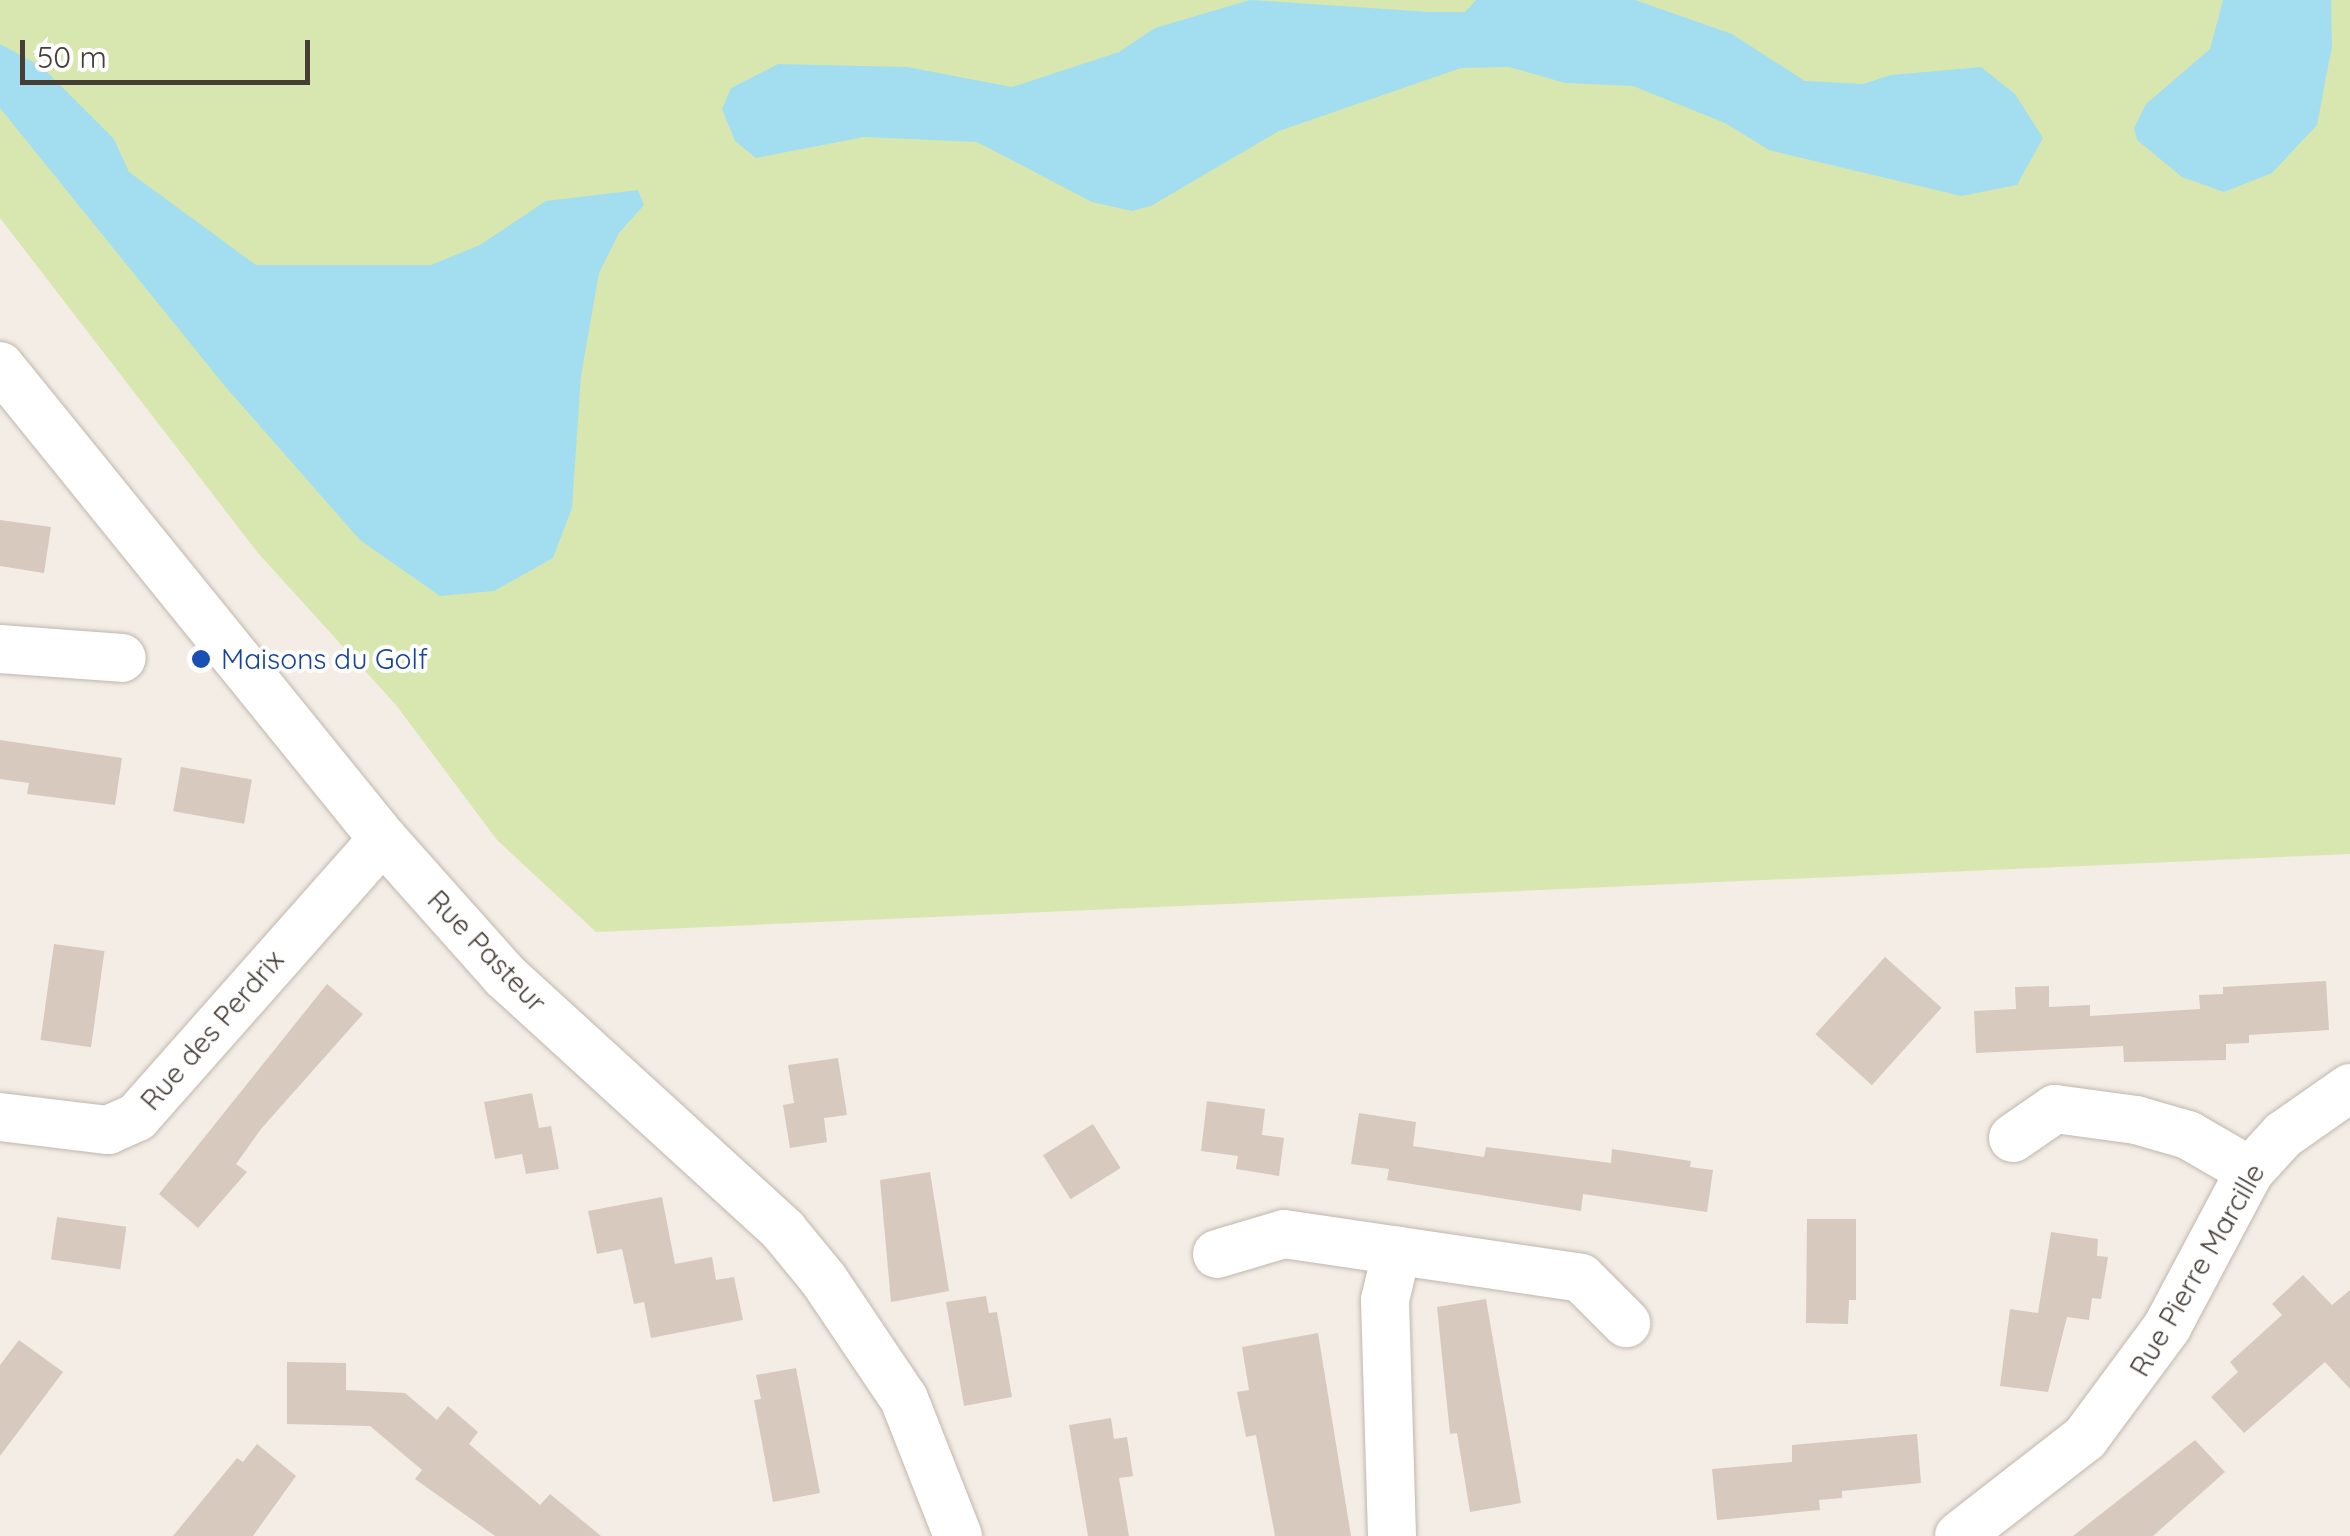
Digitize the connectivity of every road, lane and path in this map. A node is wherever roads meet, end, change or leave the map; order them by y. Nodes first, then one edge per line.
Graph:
1 (0, 366) edge
2 (0, 649) edge
3 (122, 658) dead end
4 (383, 839) junction
5 (2350, 1088) edge
6 (0, 1118) edge
7 (2013, 1138) dead end
8 (2250, 1171) junction
9 (1397, 1250) junction
10 (1217, 1254) dead end
11 (1626, 1323) dead end
12 (958, 1536) edge
13 (1392, 1536) edge
14 (1959, 1536) edge

1 - 4 street, Rue Pasteur
2 - 3 street
4 - 6 street, Rue des Perdrix
4 - 12 street, Rue Pasteur
5 - 8 street, Rue Pierre Marcille
7 - 8 street
8 - 14 street, Rue Pierre Marcille
9 - 10 street
9 - 11 street
9 - 13 street

